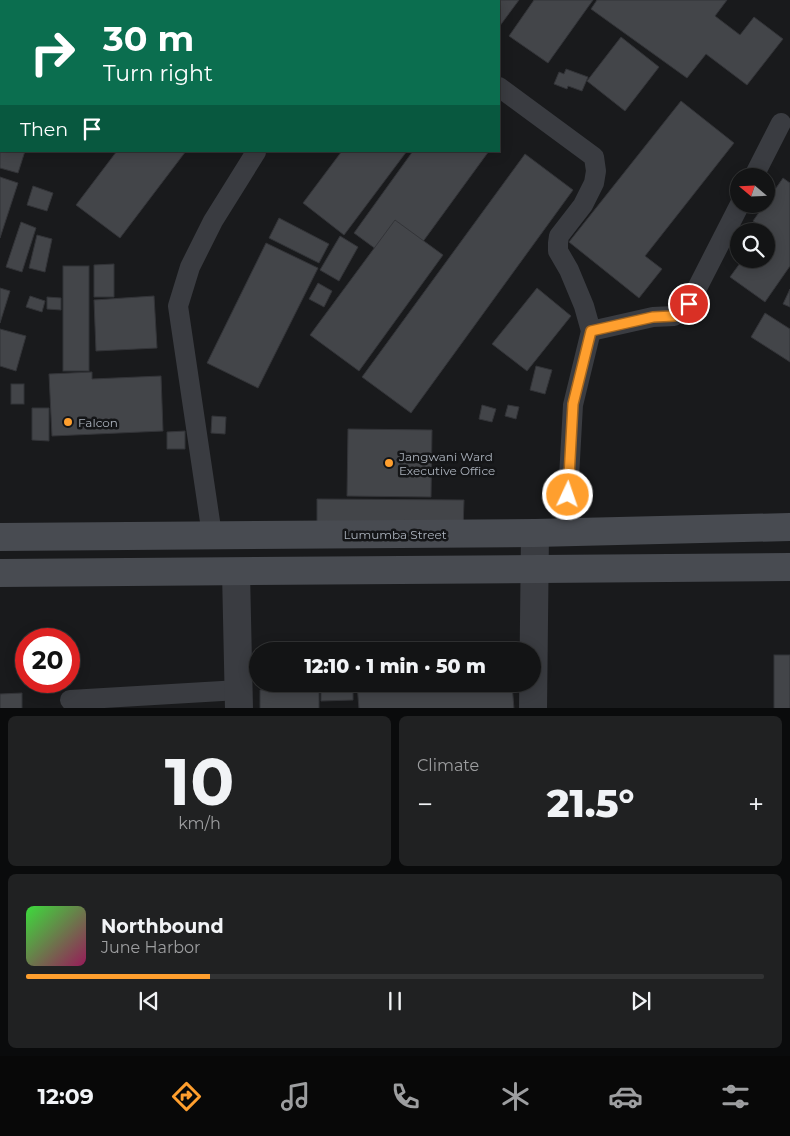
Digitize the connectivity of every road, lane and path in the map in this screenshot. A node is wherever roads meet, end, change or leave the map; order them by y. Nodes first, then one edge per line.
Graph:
1 (500, 88) edge
2 (781, 123) dead end
3 (256, 152) edge
4 (758, 168) edge
5 (735, 213) edge
6 (591, 331) junction
7 (790, 527) edge
8 (566, 532) junction
9 (535, 533) junction
10 (212, 535) junction
11 (0, 537) edge
12 (790, 567) edge
13 (534, 569) junction
14 (236, 572) junction
15 (0, 573) edge
16 (239, 699) edge
17 (70, 700) dead end
18 (533, 708) edge

1 - 6 lane
2 - 4 lane
3 - 10 lane
5 - 6 lane
6 - 8 lane
7 - 8 main road, Lumumba Street
8 - 9 main road, Lumumba Street
9 - 10 main road, Lumumba Street
9 - 13 street
10 - 11 main road, Lumumba Street
12 - 13 main road
13 - 14 main road
13 - 18 street
14 - 15 main road
14 - 16 street
16 - 17 lane

